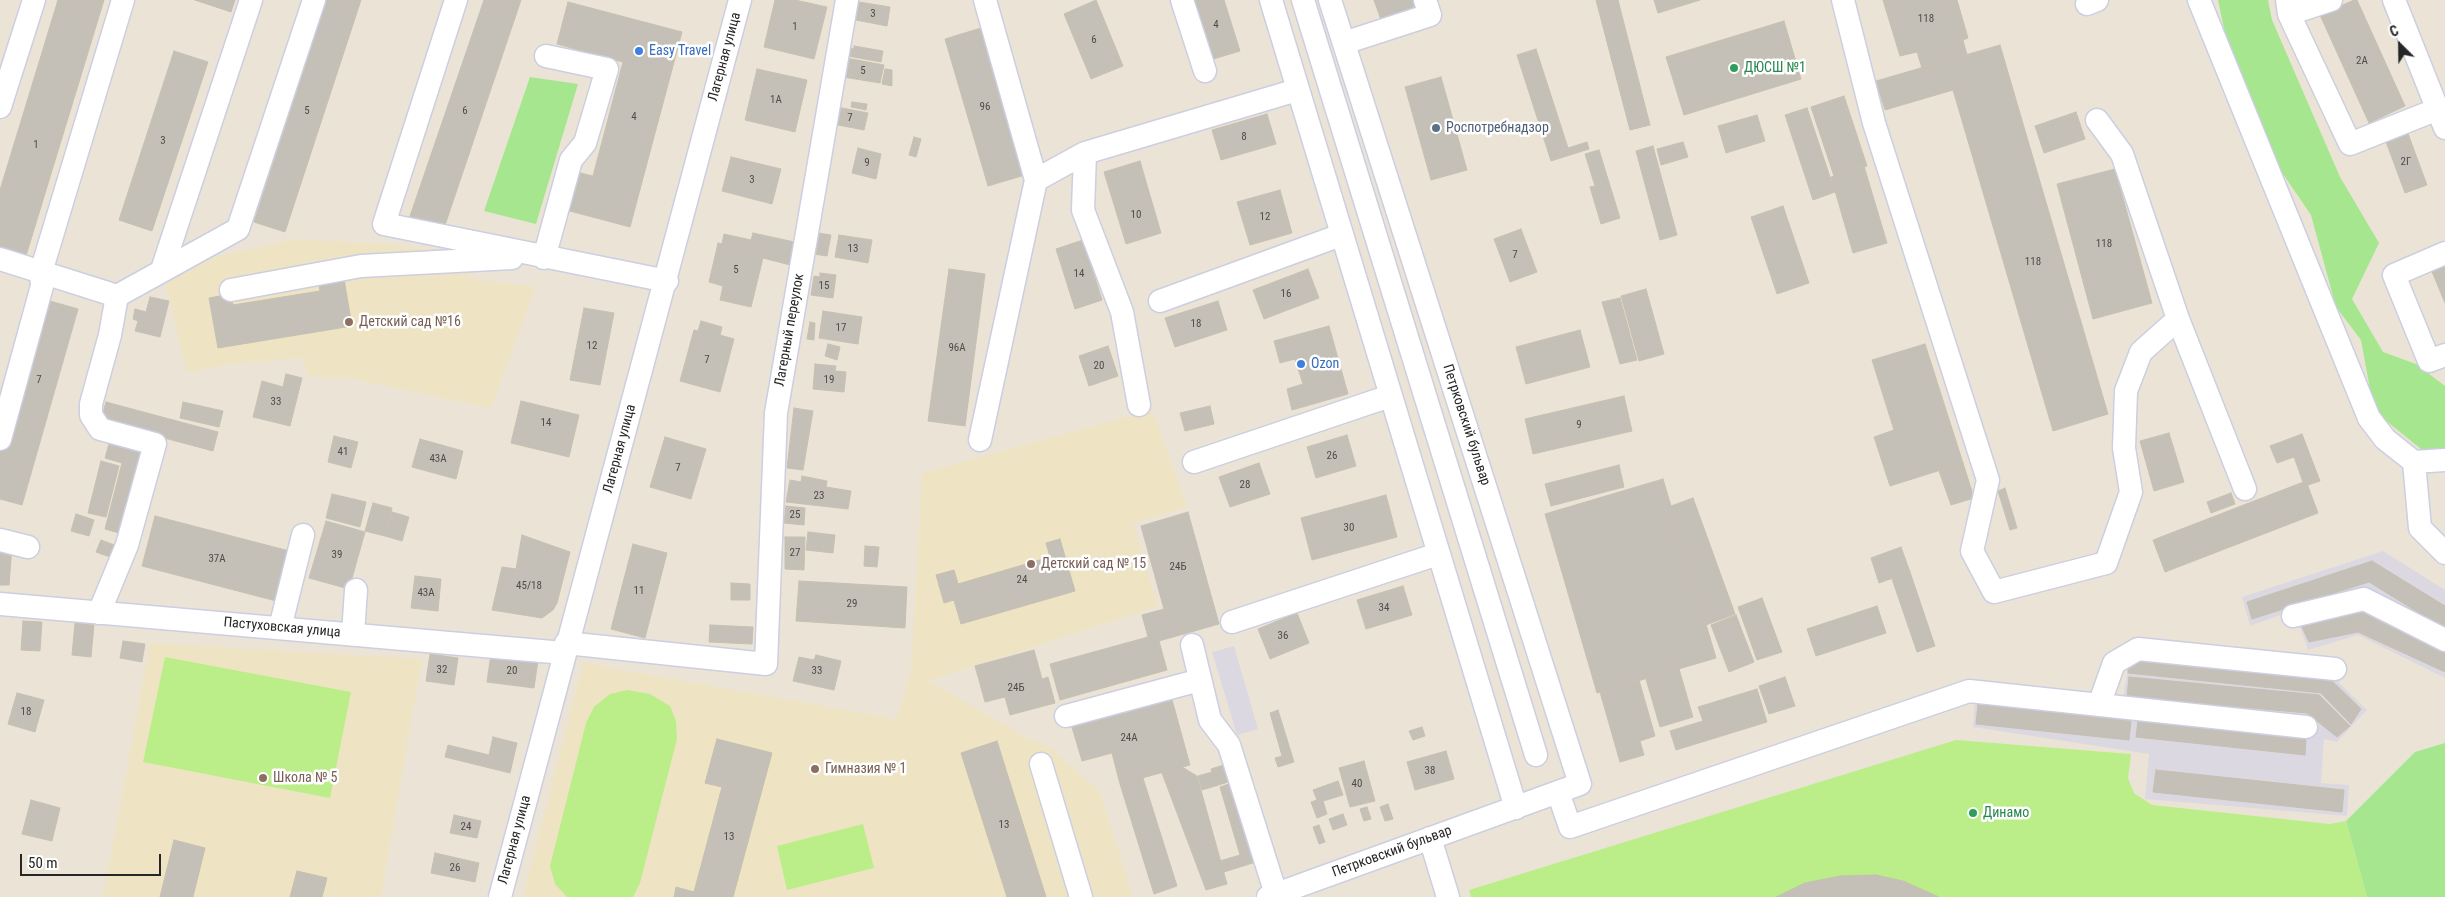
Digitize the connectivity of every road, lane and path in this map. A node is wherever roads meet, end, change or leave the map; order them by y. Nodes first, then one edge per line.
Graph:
1 (34, 0) edge
2 (123, 0) edge
3 (251, 0) edge
4 (314, 0) edge
5 (456, 0) edge
6 (740, 0) edge
7 (847, 0) edge
8 (985, 0) edge
9 (1182, 0) edge
10 (1271, 0) edge
11 (1303, 0) edge
12 (1330, 0) edge
13 (1425, 0) edge
14 (1843, 0) edge
15 (2199, 0) edge
16 (2331, 0) edge
17 (2394, 0) edge
18 (2288, 7) edge
19 (1344, 43) junction
20 (546, 56) dead end
21 (1205, 71) dead end
22 (1297, 90) junction
23 (0, 107) edge
24 (2441, 118) edge
25 (2097, 120) dead end
26 (1085, 153) junction
27 (1036, 180) junction
28 (1341, 234) junction
29 (2445, 253) edge
30 (540, 257) junction
31 (0, 260) edge
32 (162, 270) junction
33 (41, 272) junction
34 (667, 280) junction
35 (231, 290) dead end
36 (117, 296) junction
37 (1160, 301) dead end
38 (2178, 319) junction
39 (2445, 355) edge
40 (1390, 396) junction
41 (1139, 405) dead end
42 (0, 439) edge
43 (980, 440) dead end
44 (2445, 460) edge
45 (1194, 462) dead end
46 (2414, 462) junction
47 (2245, 489) dead end
48 (303, 535) dead end
49 (0, 540) edge
50 (28, 547) dead end
51 (2445, 553) edge
52 (1438, 554) junction
53 (356, 590) dead end
54 (0, 604) edge
55 (99, 613) junction
56 (2293, 616) dead end
57 (1232, 622) dead end
58 (280, 628) junction
59 (352, 634) junction
60 (2445, 640) edge
61 (1192, 645) dead end
62 (565, 648) junction
63 (766, 664) joint
64 (2335, 669) dead end
65 (1200, 680) junction
66 (2099, 705) junction
67 (1066, 716) dead end
68 (2306, 727) dead end
69 (1536, 755) dead end
70 (1041, 764) dead end
71 (1558, 792) junction
72 (1516, 808) junction
73 (1430, 838) junction
74 (1272, 896) edge
75 (500, 897) edge
76 (1081, 897) edge
77 (1448, 897) edge

1 - 23 street
2 - 33 street
3 - 32 street
4 - 32 street
5 - 30 street
6 - 34 street, Лагерная улица
7 - 63 street, Лагерный переулок
8 - 27 street
9 - 21 street
10 - 22 street
11 - 69 street
12 - 19 street, Петрковский бульвар
13 - 19 street
14 - 38 street
15 - 46 street
16 - 18 street
17 - 24 street
18 - 24 street
19 - 71 street, Петрковский бульвар
20 - 30 street
22 - 26 street
22 - 28 street
25 - 38 street
26 - 27 street
26 - 41 street
27 - 43 street
28 - 37 street
28 - 40 street
29 - 39 street
30 - 34 street
30 - 35 street
31 - 33 street
32 - 36 street
33 - 36 street
33 - 42 street
34 - 62 street, Лагерная улица
36 - 55 street
38 - 47 street
40 - 45 street
40 - 52 street
44 - 46 street
46 - 51 street
48 - 58 street
49 - 50 street
52 - 57 street
52 - 72 street
53 - 59 street
54 - 55 street, Пастуховская улица
55 - 58 street, Пастуховская улица
56 - 60 street
58 - 59 street, Пастуховская улица
59 - 62 street, Пастуховская улица
61 - 65 street
62 - 63 street, Пастуховская улица
62 - 75 street, Лагерная улица
64 - 66 street
65 - 67 street
65 - 74 street
66 - 68 street
66 - 71 street
70 - 76 street
71 - 72 street, Петрковский бульвар
72 - 73 street, Петрковский бульвар
73 - 74 street, Петрковский бульвар
73 - 77 street

